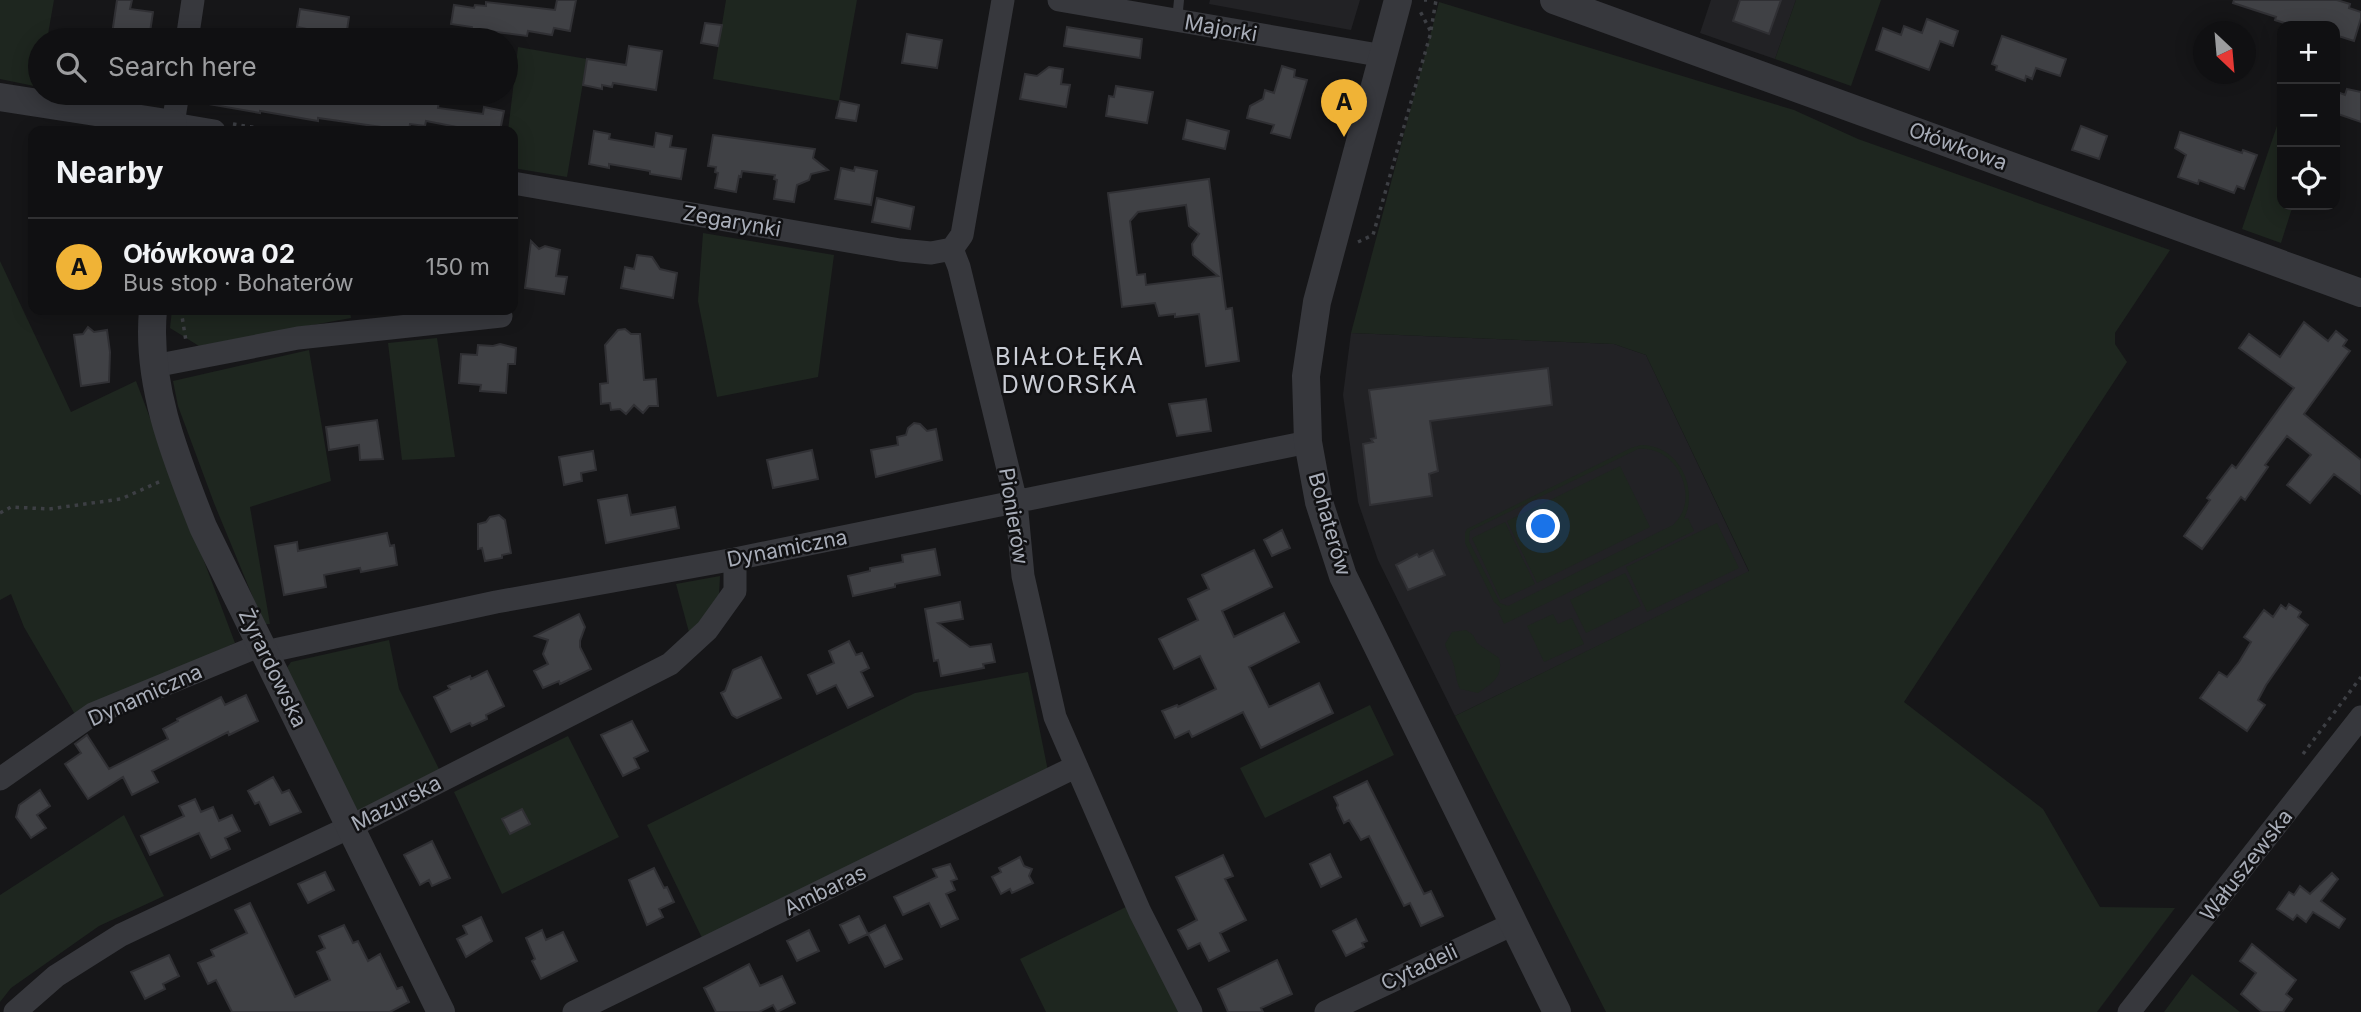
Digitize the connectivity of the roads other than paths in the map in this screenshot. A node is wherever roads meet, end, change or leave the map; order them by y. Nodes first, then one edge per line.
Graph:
1 (193, 0) edge
2 (1003, 0) edge
3 (1059, 0) edge
4 (1398, 0) edge
5 (1554, 0) edge
6 (1178, 10) edge
7 (189, 28) edge
8 (1384, 56) junction
9 (0, 97) edge
10 (28, 102) edge
11 (45, 105) edge
12 (176, 105) edge
13 (162, 126) edge
14 (173, 126) edge
15 (518, 184) edge
16 (952, 249) junction
17 (2361, 293) edge
18 (152, 315) edge
19 (501, 316) dead end
20 (154, 366) junction
21 (1308, 442) junction
22 (1016, 502) junction
23 (734, 559) junction
24 (263, 649) junction
25 (2361, 717) edge
26 (1075, 767) junction
27 (0, 779) edge
28 (350, 827) junction
29 (1513, 924) junction
30 (15, 1012) edge
31 (441, 1012) edge
32 (574, 1012) edge
33 (1191, 1012) edge
34 (1326, 1012) edge
35 (1557, 1012) edge
36 (2129, 1012) edge

1 - 7 street
2 - 16 street
3 - 6 street, Majorki
4 - 8 street, Bohaterów
5 - 17 street, Ołówkowa
6 - 8 street, Majorki
8 - 21 street, Bohaterów
9 - 10 street
11 - 13 street
12 - 14 street
15 - 16 street, Zegarynki
16 - 22 street, Pionierów
18 - 20 street, Żyrardowska
19 - 20 street
20 - 24 street, Żyrardowska
21 - 22 street, Dynamiczna
21 - 29 street, Bohaterów
22 - 23 street, Dynamiczna
22 - 26 street, Pionierów
23 - 24 street, Dynamiczna
23 - 28 street, Mazurska
24 - 27 street, Dynamiczna
24 - 28 street, Żyrardowska
25 - 36 street, Wałuszewska
26 - 32 street, Ambaras
26 - 33 street, Pionierów
28 - 30 street, Mazurska
28 - 31 street, Żyrardowska
29 - 34 street, Cytadeli
29 - 35 street, Bohaterów

